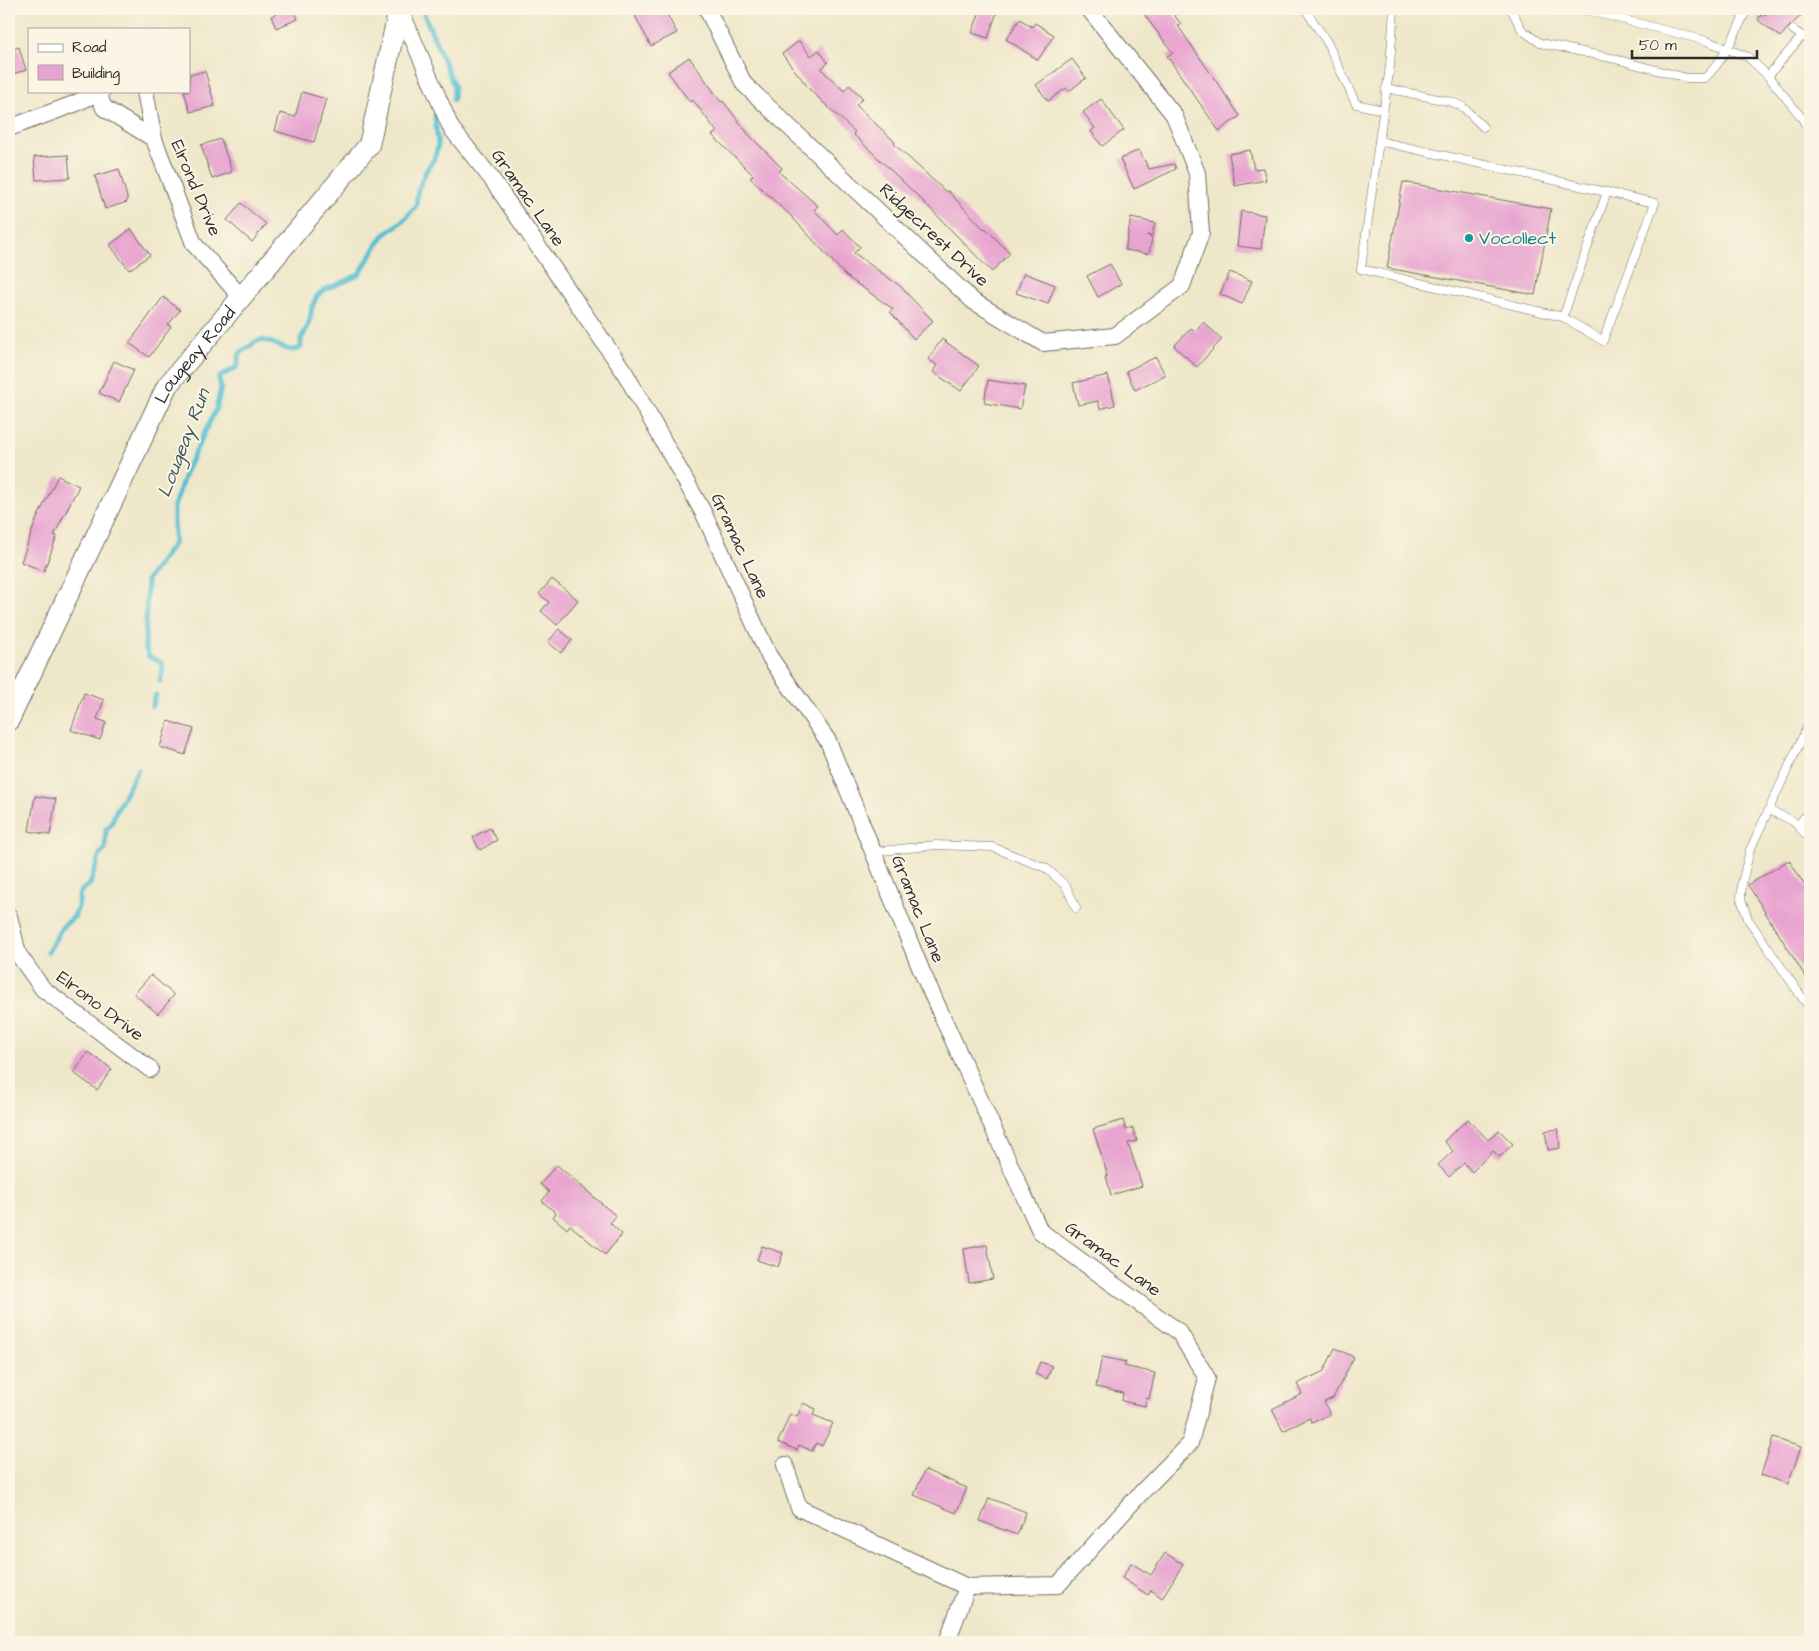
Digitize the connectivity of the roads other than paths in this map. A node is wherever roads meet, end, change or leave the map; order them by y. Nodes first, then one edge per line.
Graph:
1 (399, 9) edge
2 (707, 9) edge
3 (1089, 9) edge
4 (1305, 9) edge
5 (1394, 9) edge
6 (1511, 9) edge
7 (1582, 9) edge
8 (1747, 9) edge
9 (1793, 30) dead end
10 (1802, 36) junction
11 (1810, 41) edge
12 (1728, 49) junction
13 (1768, 76) junction
14 (1386, 88) junction
15 (100, 92) edge
16 (145, 92) edge
17 (1383, 110) junction
18 (1483, 127) dead end
19 (9, 128) edge
20 (1810, 132) edge
21 (154, 139) junction
22 (1379, 140) junction
23 (1607, 192) junction
24 (241, 297) junction
25 (1563, 317) junction
26 (9, 720) edge
27 (1810, 722) edge
28 (1810, 808) edge
29 (1769, 810) junction
30 (1798, 826) junction
31 (1810, 840) edge
32 (873, 852) junction
33 (1076, 908) dead end
34 (9, 916) edge
35 (1810, 1009) edge
36 (150, 1069) dead end
37 (785, 1466) dead end
38 (967, 1587) junction
39 (947, 1642) edge

1 - 24 street, Lougeay Road
1 - 32 street, Gramac Lane
2 - 3 street, Ridgecrest Drive
4 - 17 lane
5 - 14 lane
6 - 12 lane
7 - 12 lane
8 - 12 lane
9 - 10 lane
10 - 11 lane
10 - 13 lane
12 - 13 lane
13 - 20 lane
14 - 17 lane
14 - 18 lane
15 - 19 street, Elrond Drive
15 - 21 street, Elrond Drive
16 - 21 street, Elrond Drive
17 - 22 lane
21 - 24 street, Elrond Drive
22 - 23 lane
22 - 25 lane
23 - 25 lane
23 - 25 lane
24 - 26 street, Lougeay Road
27 - 29 lane
28 - 30 lane
29 - 30 lane
29 - 35 lane
30 - 31 lane
32 - 33 lane
32 - 38 street, Gramac Lane
34 - 36 street, Elrono Drive
37 - 38 street, Gramac Lane
38 - 39 street

